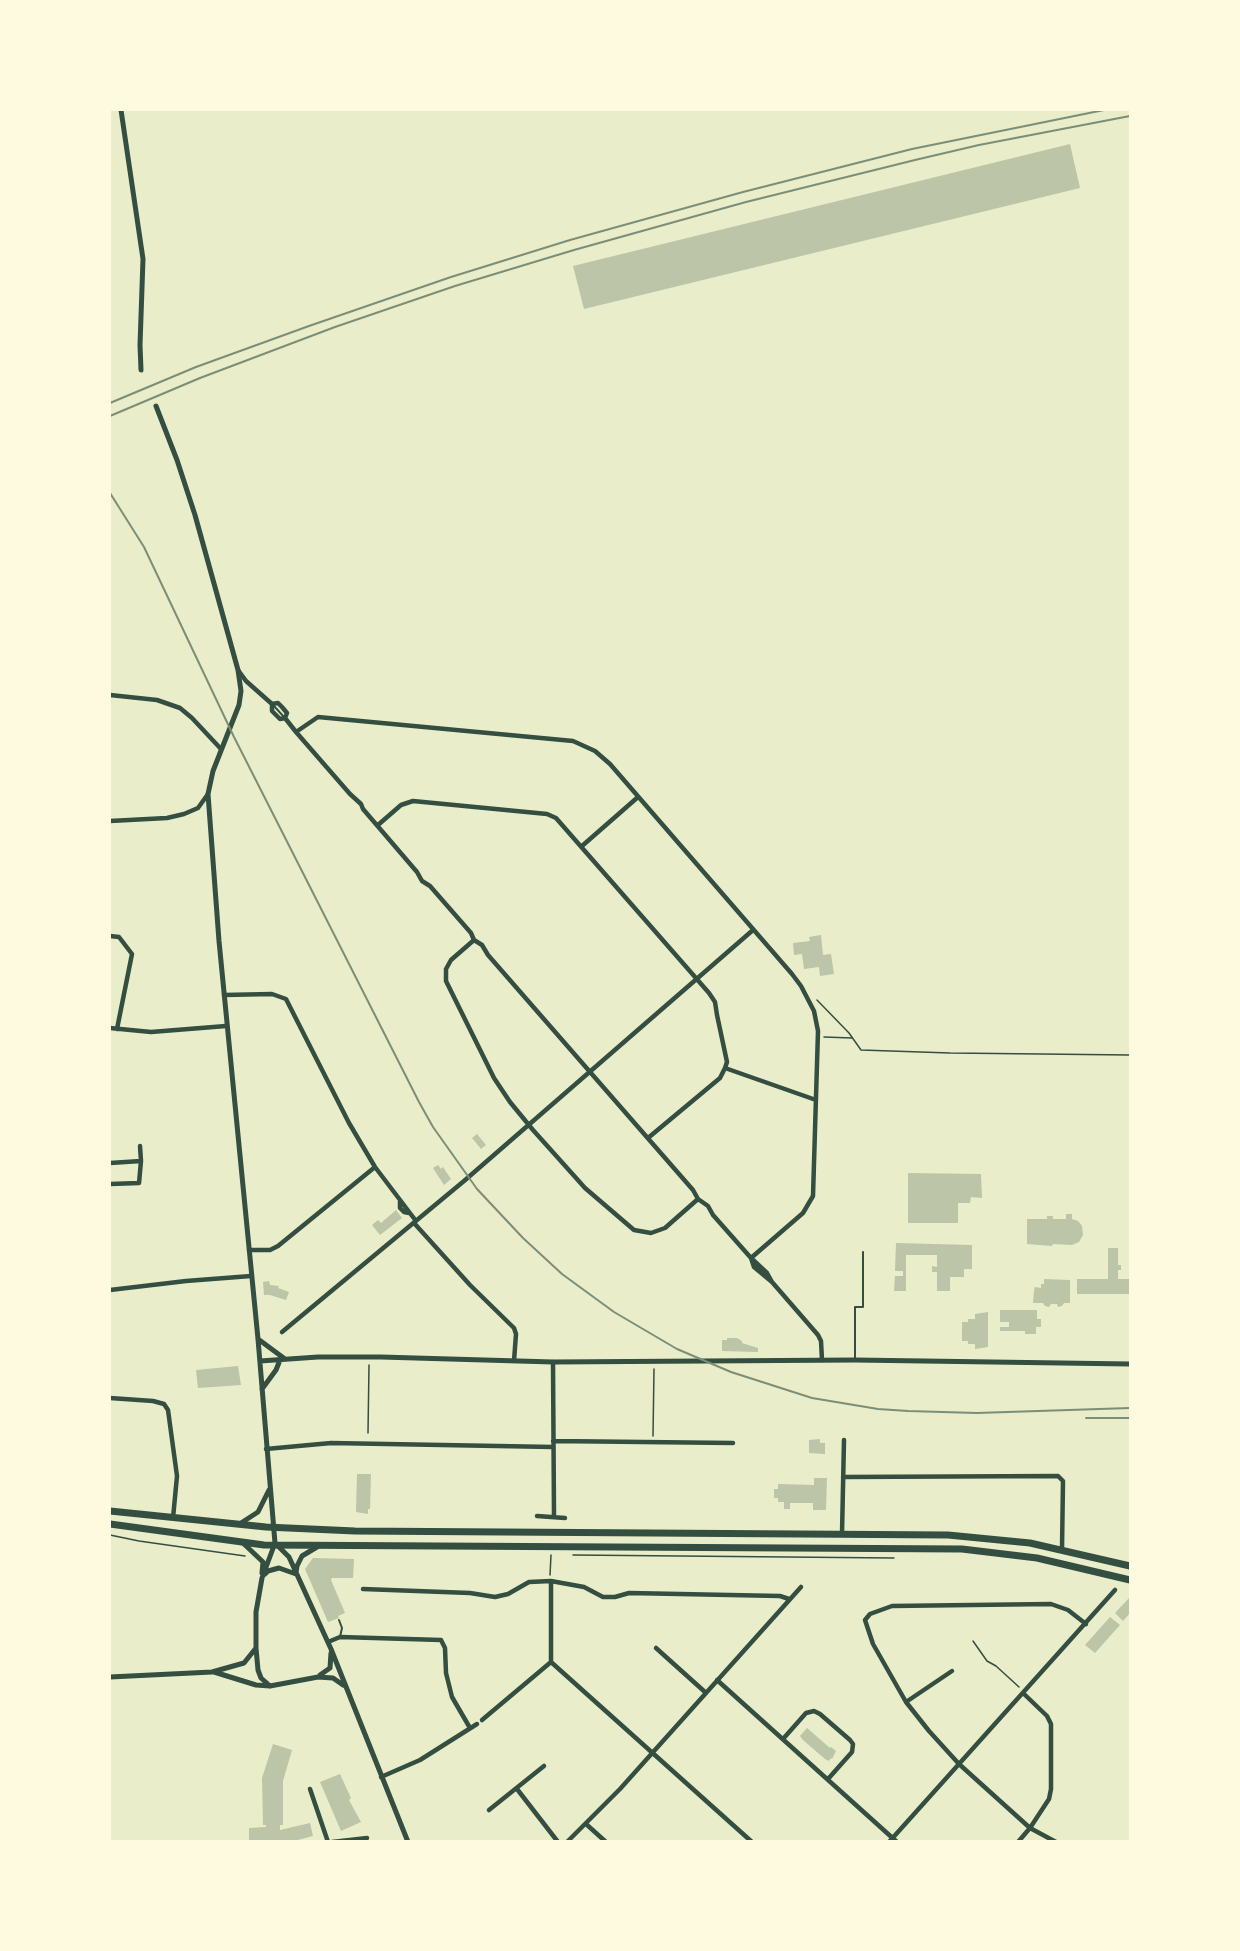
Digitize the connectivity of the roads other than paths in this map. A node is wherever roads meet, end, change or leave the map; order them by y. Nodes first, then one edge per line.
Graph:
1 (121, 110) edge
2 (141, 370) dead end
3 (156, 406) dead end
4 (238, 670) junction
5 (110, 695) edge
6 (272, 704) junction
7 (285, 718) junction
8 (296, 732) junction
9 (221, 749) junction
10 (208, 794) junction
11 (638, 797) junction
12 (110, 820) edge
13 (378, 825) junction
14 (582, 846) junction
15 (753, 930) junction
16 (110, 936) edge
17 (474, 940) junction
18 (696, 980) junction
19 (224, 994) junction
20 (226, 1026) junction
21 (110, 1028) edge
22 (117, 1029) junction
23 (725, 1068) junction
24 (591, 1071) junction
25 (816, 1100) junction
26 (529, 1125) junction
27 (648, 1138) junction
28 (140, 1146) dead end
29 (141, 1161) junction
30 (110, 1163) edge
31 (375, 1167) junction
32 (110, 1184) edge
33 (698, 1199) junction
34 (415, 1222) junction
35 (249, 1250) junction
36 (863, 1252) dead end
37 (751, 1258) junction
38 (251, 1276) junction
39 (110, 1290) edge
40 (282, 1332) dead end
41 (258, 1340) junction
42 (283, 1360) junction
43 (822, 1360) junction
44 (855, 1360) junction
45 (260, 1361) junction
46 (514, 1361) junction
47 (553, 1362) junction
48 (1131, 1364) edge
49 (262, 1389) junction
50 (110, 1398) edge
51 (844, 1440) dead end
52 (733, 1443) dead end
53 (553, 1444) junction
54 (266, 1449) junction
55 (843, 1477) junction
56 (270, 1489) junction
57 (110, 1511) edge
58 (537, 1516) dead end
59 (554, 1516) junction
60 (173, 1518) junction
61 (566, 1518) dead end
62 (110, 1524) edge
63 (234, 1525) junction
64 (274, 1528) junction
65 (842, 1534) junction
66 (243, 1543) junction
67 (275, 1543) junction
68 (329, 1545) junction
69 (1062, 1549) junction
70 (1131, 1566) edge
71 (296, 1574) junction
72 (262, 1578) junction
73 (1131, 1580) edge
74 (551, 1581) junction
75 (801, 1587) dead end
76 (363, 1589) dead end
77 (1115, 1590) dead end
78 (789, 1599) junction
79 (339, 1620) dead end
80 (1086, 1624) junction
81 (340, 1636) junction
82 (328, 1642) junction
83 (256, 1648) junction
84 (656, 1648) dead end
85 (331, 1649) junction
86 (551, 1662) junction
87 (952, 1671) dead end
88 (213, 1672) junction
89 (110, 1677) edge
90 (318, 1677) junction
91 (717, 1680) junction
92 (270, 1686) junction
93 (345, 1686) junction
94 (705, 1692) junction
95 (1024, 1692) junction
96 (906, 1702) junction
97 (470, 1728) junction
98 (783, 1739) junction
99 (652, 1752) junction
100 (959, 1764) junction
101 (544, 1766) dead end
102 (381, 1777) junction
103 (828, 1779) junction
104 (310, 1789) dead end
105 (517, 1789) junction
106 (489, 1810) dead end
107 (586, 1824) junction
108 (1030, 1828) junction
109 (367, 1838) dead end
110 (893, 1840) edge
111 (330, 1842) edge
112 (408, 1842) edge
113 (558, 1842) edge
114 (567, 1842) edge
115 (606, 1842) edge
116 (753, 1842) edge
117 (1018, 1842) edge
118 (1056, 1842) edge

1 - 2 street
3 - 4 street
4 - 6 street
4 - 9 street
5 - 9 street
6 - 7 street
6 - 7 street
7 - 8 street
8 - 11 street
8 - 13 street
9 - 10 street
10 - 12 street
10 - 19 street
11 - 14 street
11 - 15 street
13 - 14 street
13 - 17 street
14 - 18 street
15 - 18 street
15 - 25 street
16 - 22 street
17 - 24 street
17 - 26 street
18 - 23 street
18 - 24 street
19 - 20 street
19 - 31 street
20 - 22 street
20 - 35 street
21 - 22 street
23 - 25 street
23 - 27 street
24 - 26 street
24 - 27 street
25 - 37 street
26 - 33 street
26 - 34 street
27 - 33 street
28 - 29 street
29 - 30 street
29 - 32 street
31 - 34 street
31 - 35 street
33 - 37 street
34 - 40 street
34 - 46 street
35 - 38 street
36 - 44 lane
37 - 43 street
38 - 39 street
38 - 41 street
41 - 42 street
41 - 45 street
42 - 45 street
42 - 46 street
42 - 49 street
43 - 44 street
43 - 47 street
44 - 48 street
45 - 49 street
46 - 47 street
47 - 53 street
49 - 54 street
50 - 60 street
51 - 55 street
52 - 53 street
53 - 54 street
53 - 59 street
54 - 56 street
55 - 65 street
55 - 69 street
56 - 63 street
56 - 64 street
57 - 60 highway
58 - 59 street
59 - 61 street
60 - 63 highway
62 - 66 highway
63 - 64 highway
64 - 65 highway
64 - 67 street
65 - 69 highway
66 - 67 highway
66 - 72 street
67 - 68 highway
67 - 71 street
67 - 72 street
68 - 71 street
68 - 73 highway
69 - 70 highway
71 - 72 street
71 - 82 street
72 - 83 street
74 - 76 street
74 - 78 street
74 - 86 street
75 - 78 street
77 - 80 street
78 - 91 street
79 - 81 lane
80 - 95 street
80 - 96 street
81 - 82 street
81 - 97 street
82 - 85 street
83 - 88 street
83 - 92 street
84 - 94 street
85 - 90 street
85 - 93 street
86 - 97 street
86 - 99 street
87 - 96 street
88 - 89 street
88 - 92 street
90 - 92 street
90 - 93 street
91 - 94 street
91 - 98 street
93 - 102 street
94 - 99 street
95 - 100 street
95 - 108 street
96 - 100 street
97 - 102 street
98 - 103 street
98 - 103 street
99 - 107 street
99 - 116 street
100 - 108 street
100 - 110 street
101 - 105 street
102 - 112 street
103 - 110 street
104 - 111 street
105 - 106 street
105 - 113 street
107 - 114 street
107 - 115 street
108 - 117 street
108 - 118 street
109 - 111 street

